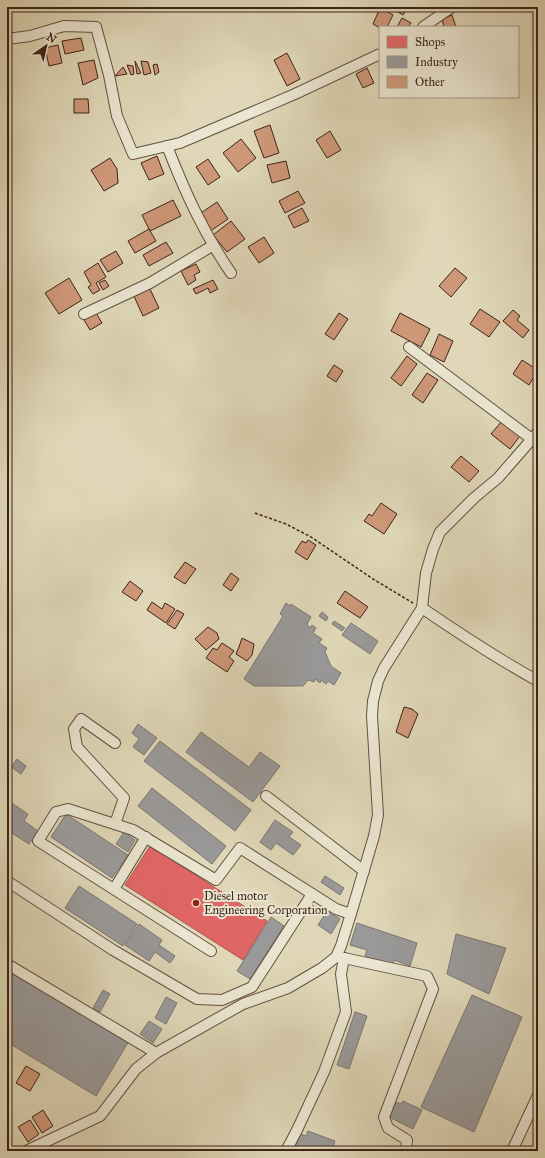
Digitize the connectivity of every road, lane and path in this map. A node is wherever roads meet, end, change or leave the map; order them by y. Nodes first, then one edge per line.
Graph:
1 (451, 8) edge
2 (424, 26) edge
3 (7, 39) edge
4 (379, 54) edge
5 (167, 146) junction
6 (212, 246) junction
7 (231, 273) dead end
8 (84, 314) dead end
9 (410, 347) dead end
10 (536, 439) edge
11 (255, 513) dead end
12 (422, 608) junction
13 (538, 681) edge
14 (115, 743) dead end
15 (266, 796) dead end
16 (115, 824) junction
17 (146, 838) junction
18 (364, 871) junction
19 (7, 881) edge
20 (114, 889) junction
21 (312, 894) junction
22 (351, 914) junction
23 (212, 951) dead end
24 (340, 957) junction
25 (7, 964) edge
26 (156, 1053) junction
27 (538, 1095) edge
28 (43, 1147) edge
29 (26, 1151) edge
30 (286, 1151) edge
31 (406, 1151) edge
32 (512, 1151) edge

1 - 2 street
3 - 5 street
4 - 5 street
5 - 6 street
6 - 7 street
6 - 8 street
9 - 10 street
10 - 12 street
11 - 12 path
12 - 13 street
12 - 18 street
14 - 16 street
15 - 18 street
16 - 17 street
16 - 20 street
17 - 20 street
17 - 21 street
18 - 22 street
19 - 21 street
20 - 23 street
21 - 22 street
22 - 24 street
24 - 26 street
24 - 30 street
24 - 31 street
25 - 26 street
26 - 28 street
27 - 32 street
28 - 29 street

